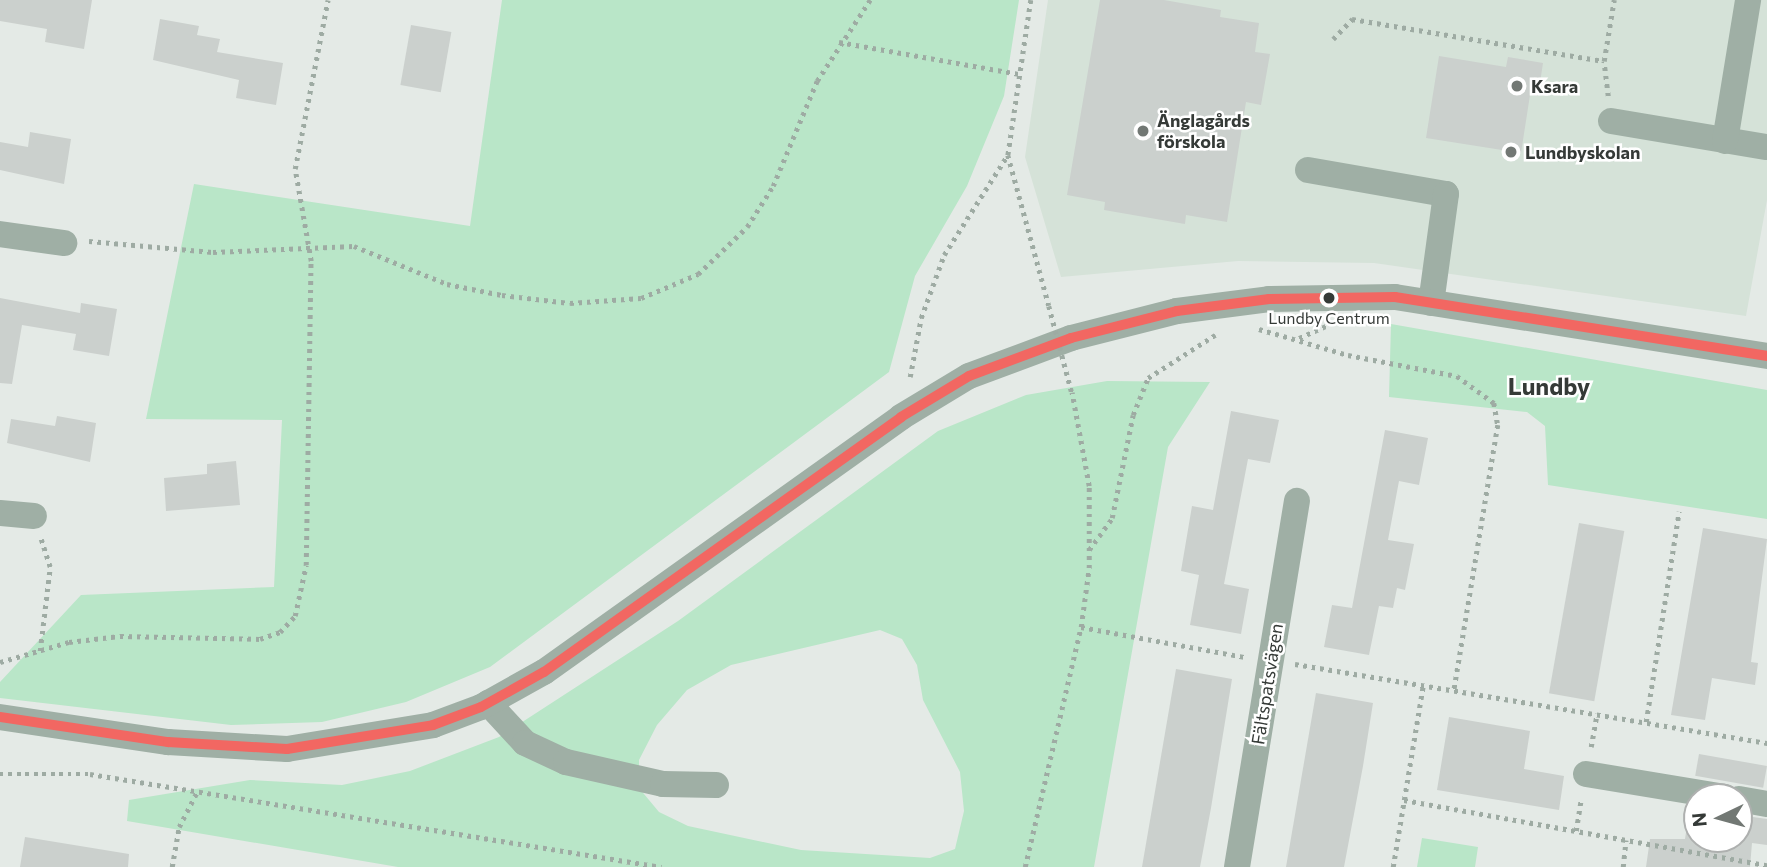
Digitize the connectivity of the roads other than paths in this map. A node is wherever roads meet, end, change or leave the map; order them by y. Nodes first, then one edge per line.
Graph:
1 (1748, 0) edge
2 (1611, 121) road end
3 (1726, 141) junction
4 (1767, 147) edge
5 (1308, 170) dead end
6 (0, 234) edge
7 (64, 243) road end
8 (1431, 303) junction
9 (1767, 356) edge
10 (1297, 501) dead end
11 (0, 513) edge
12 (34, 516) road end
13 (488, 703) junction
14 (0, 717) edge
15 (1586, 774) dead end
16 (716, 785) dead end
17 (1683, 790) edge
18 (1237, 867) edge

1 - 3 street
2 - 3 street
3 - 4 street
5 - 8 street
6 - 7 street
8 - 9 street
8 - 13 street
10 - 18 street, Fältspatsvägen
11 - 12 street
13 - 14 street
13 - 16 street
15 - 17 street

